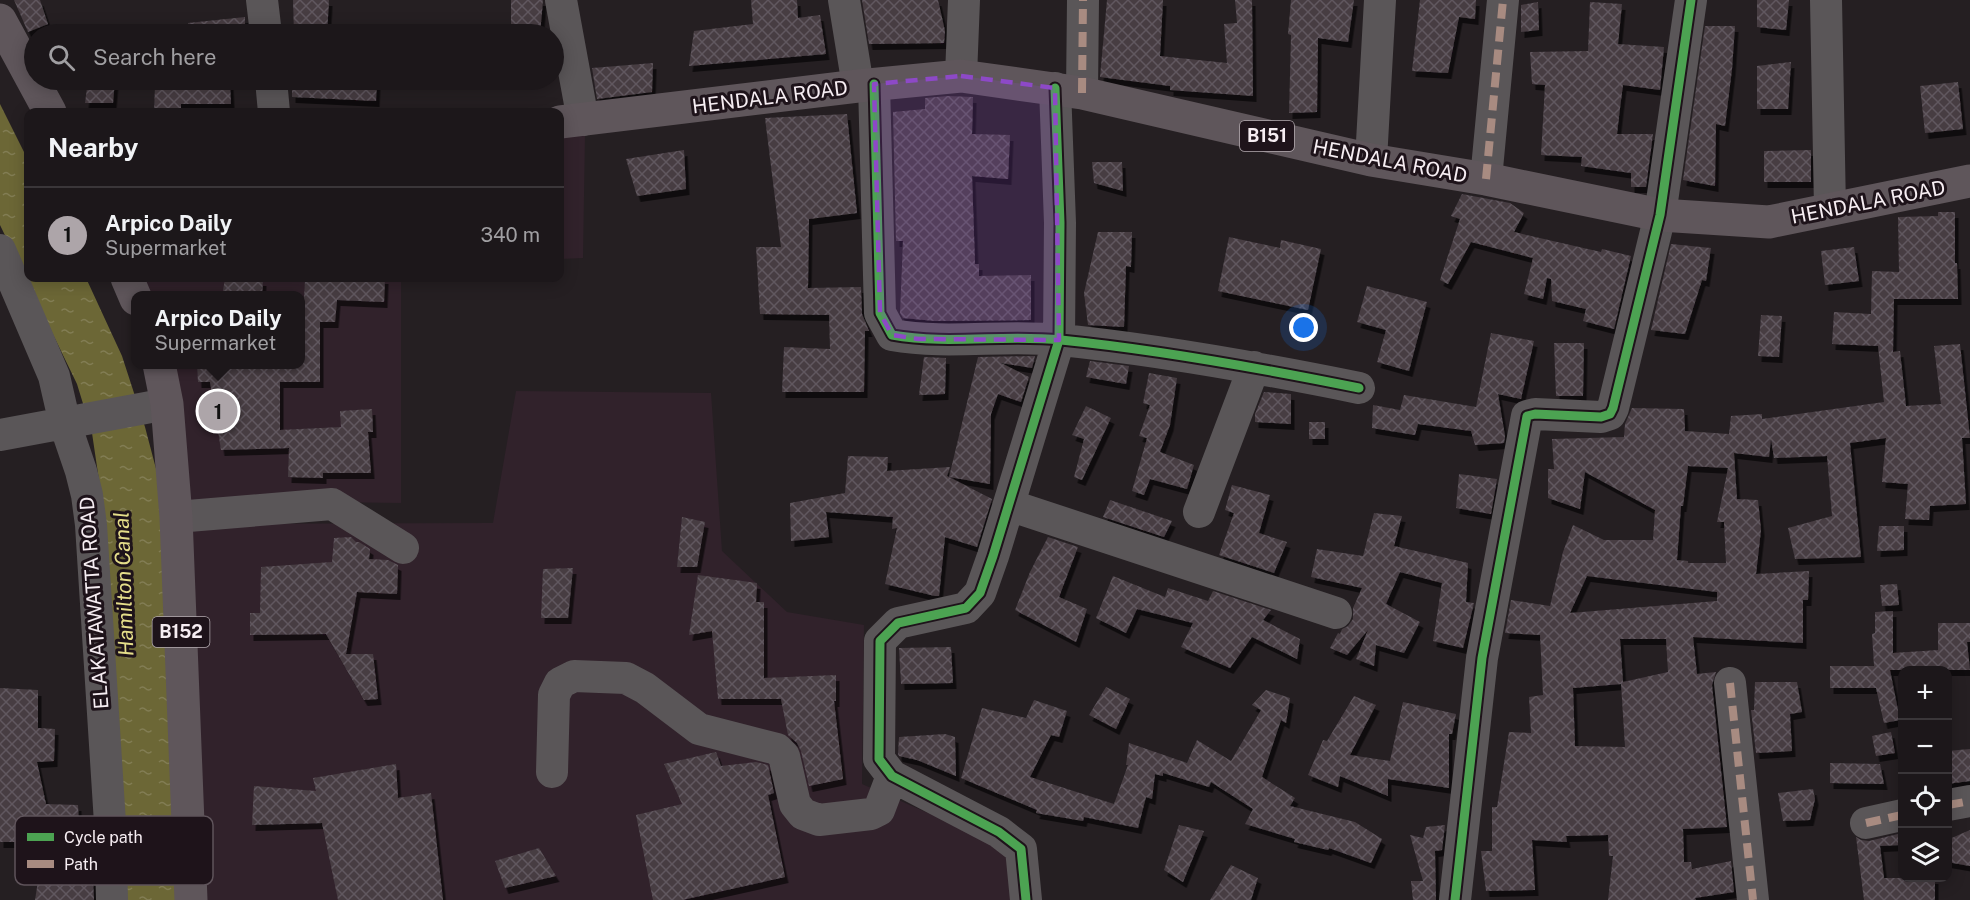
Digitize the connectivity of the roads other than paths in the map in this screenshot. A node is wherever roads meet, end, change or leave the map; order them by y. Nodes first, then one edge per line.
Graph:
1 (262, 0) edge
2 (561, 0) edge
3 (844, 0) edge
4 (964, 0) edge
5 (1083, 0) edge
6 (1380, 0) edge
7 (1503, 0) edge
8 (1691, 0) edge
9 (1826, 0) edge
10 (0, 20) edge
11 (265, 24) edge
12 (563, 24) edge
13 (564, 33) edge
14 (24, 64) edge
15 (961, 76) junction
16 (866, 85) junction
17 (38, 90) edge
18 (272, 90) edge
19 (1068, 90) junction
20 (48, 108) edge
21 (274, 108) edge
22 (572, 121) edge
23 (1371, 160) junction
24 (1486, 179) junction
25 (1970, 181) edge
26 (1830, 208) junction
27 (1660, 215) junction
28 (0, 249) edge
29 (1059, 340) junction
30 (1254, 367) junction
31 (159, 369) edge
32 (1359, 388) dead end
33 (155, 406) junction
34 (73, 422) junction
35 (0, 435) edge
36 (1009, 505) junction
37 (1199, 512) dead end
38 (176, 517) junction
39 (403, 548) dead end
40 (1336, 613) dead end
41 (1730, 683) dead end
42 (552, 772) dead end
43 (892, 776) junction
44 (1970, 801) edge
45 (1952, 805) edge
46 (110, 816) edge
47 (188, 816) edge
48 (1898, 816) edge
49 (1866, 823) dead end
50 (112, 885) edge
51 (190, 885) edge
52 (112, 900) edge
53 (191, 900) edge
54 (1026, 900) edge
55 (1455, 900) edge
56 (1753, 900) edge

1 - 11 street
2 - 12 street
3 - 16 street
4 - 15 street
5 - 19 street
6 - 23 street
7 - 24 street
8 - 27 street
9 - 26 street
10 - 14 main road
13 - 22 street
15 - 16 main road, HENDALA ROAD / B151
15 - 19 main road, HENDALA ROAD / B151
16 - 22 main road, HENDALA ROAD / B151
16 - 29 street
17 - 20 main road
18 - 21 street
19 - 23 main road, HENDALA ROAD / B151
19 - 29 street
23 - 24 main road, HENDALA ROAD / B151
24 - 27 main road, HENDALA ROAD / B151
25 - 26 main road, HENDALA ROAD / B151
26 - 27 main road, HENDALA ROAD / B151
27 - 55 street
28 - 34 street, ELAKATAWATTA ROAD
29 - 30 street
29 - 36 street
30 - 32 street
30 - 37 street
31 - 33 main road, B152
33 - 34 street
33 - 38 main road, B152
34 - 35 street
34 - 46 street, ELAKATAWATTA ROAD
36 - 40 street
36 - 43 street
38 - 39 street
38 - 47 main road, B152
41 - 56 street
42 - 43 street
43 - 54 street
44 - 45 street
48 - 49 street
50 - 52 street, ELAKATAWATTA ROAD
51 - 53 main road, B152

